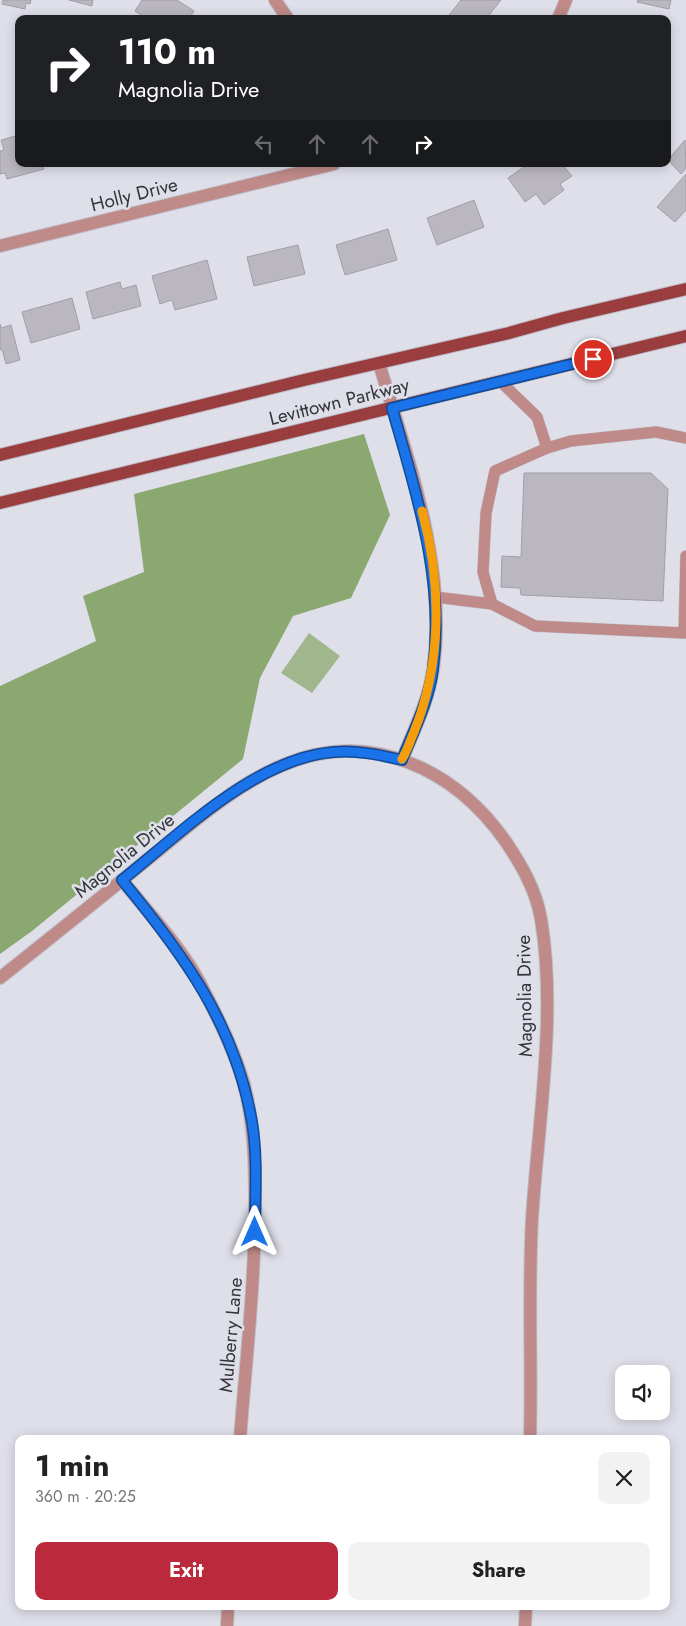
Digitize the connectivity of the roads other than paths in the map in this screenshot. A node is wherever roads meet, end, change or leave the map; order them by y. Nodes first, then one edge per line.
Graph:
1 (275, 0) edge
2 (566, 0) edge
3 (285, 15) edge
4 (560, 15) edge
5 (321, 167) edge
6 (0, 246) edge
7 (686, 289) edge
8 (686, 336) edge
9 (379, 363) junction
10 (500, 381) junction
11 (392, 408) junction
12 (686, 438) edge
13 (547, 448) junction
14 (0, 455) edge
15 (0, 503) edge
16 (686, 556) edge
17 (435, 597) junction
18 (492, 604) junction
19 (685, 632) edge
20 (402, 760) junction
21 (122, 880) junction
22 (0, 978) edge
23 (240, 1435) edge
24 (530, 1435) edge
25 (228, 1610) edge
26 (526, 1610) edge
27 (227, 1626) edge
28 (525, 1626) edge

1 - 3 street
2 - 4 street
5 - 6 street, Holly Drive
7 - 9 main road, Levittown Parkway
8 - 10 main road, Levittown Parkway
9 - 11 street
9 - 14 main road, Levittown Parkway
10 - 11 main road, Levittown Parkway
10 - 13 lane
11 - 15 main road, Levittown Parkway
11 - 17 street
12 - 13 lane
13 - 18 lane
16 - 19 lane
17 - 18 lane
17 - 20 street
18 - 19 lane
20 - 21 street, Magnolia Drive
20 - 24 street, Magnolia Drive
21 - 22 street, Magnolia Drive
21 - 23 street, Mulberry Lane
25 - 27 street
26 - 28 street

